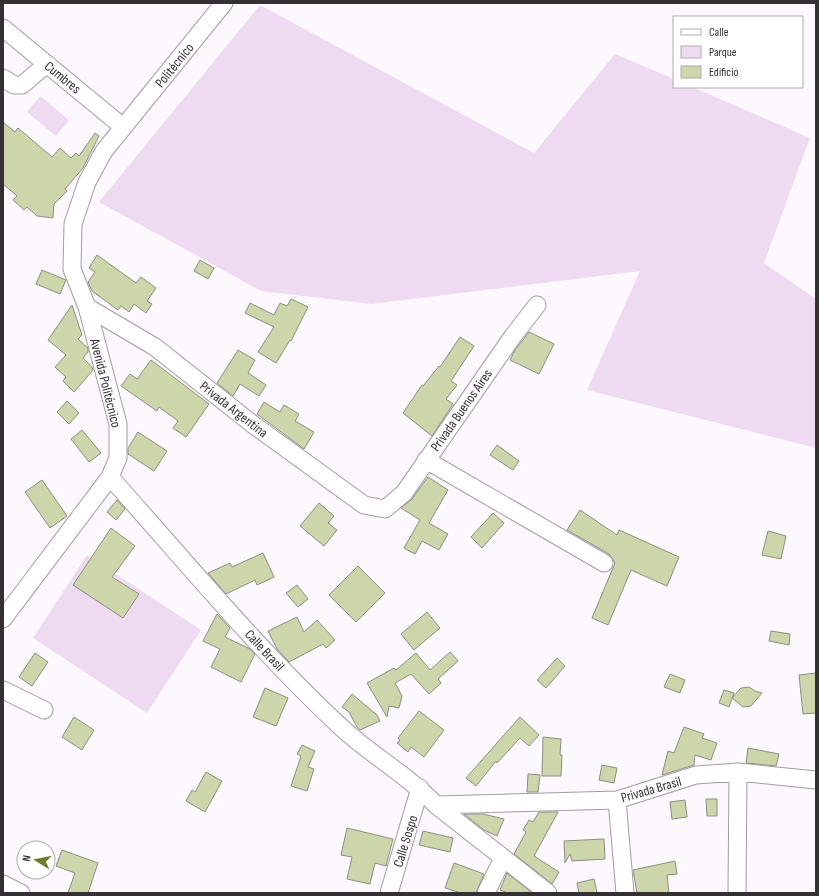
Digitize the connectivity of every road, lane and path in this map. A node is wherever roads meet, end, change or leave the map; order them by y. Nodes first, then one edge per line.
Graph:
1 (224, 3) edge
2 (3, 28) edge
3 (47, 64) junction
4 (3, 78) edge
5 (123, 127) junction
6 (536, 305) dead end
7 (87, 307) junction
8 (426, 460) junction
9 (110, 477) junction
10 (382, 509) joint
11 (604, 563) dead end
12 (3, 619) edge
13 (3, 690) edge
14 (44, 710) dead end
15 (738, 772) junction
16 (816, 780) edge
17 (420, 788) junction
18 (617, 800) junction
19 (436, 805) junction
20 (503, 858) junction
21 (389, 893) edge
22 (486, 893) edge
23 (548, 893) edge
24 (625, 893) edge
25 (737, 893) edge

1 - 5 street, Politécnico
2 - 3 street, Cumbres
3 - 4 street
3 - 5 street, Cumbres
5 - 7 street, Avenida Politécnico
6 - 8 street, Privada Buenos Aires
7 - 9 street, Avenida Politécnico
7 - 10 street, Privada Argentina
8 - 10 street, Privada Buenos Aires
8 - 11 street
9 - 12 street, Avenida Politécnico
9 - 17 street, Calle Brasil
13 - 14 street
15 - 16 street, Privada Brasil
15 - 18 street, Privada Brasil
15 - 25 street
17 - 19 street, Calle Brasil
17 - 21 street, Calle Sospo
18 - 19 street, Privada Brasil
18 - 24 street
19 - 20 street, Calle Brasil
20 - 22 street
20 - 23 street, Calle Brasil

